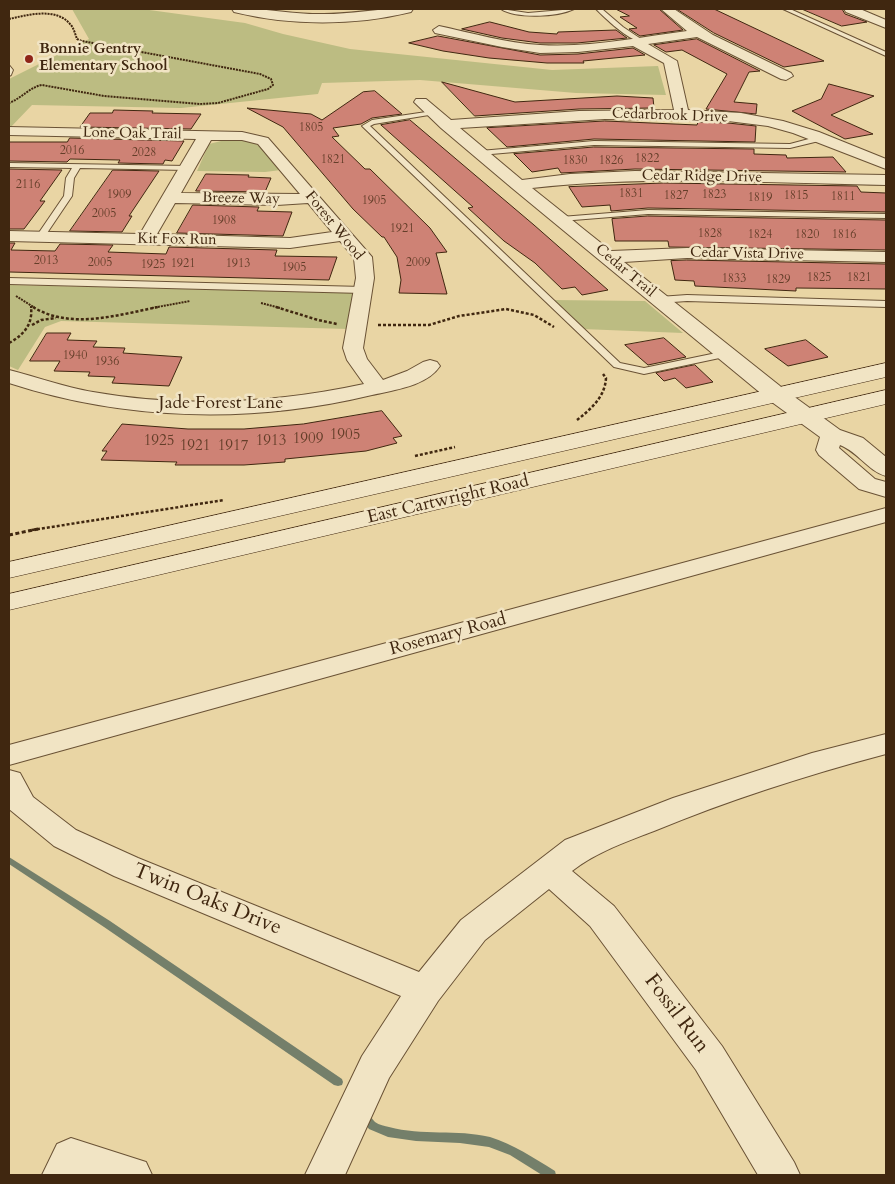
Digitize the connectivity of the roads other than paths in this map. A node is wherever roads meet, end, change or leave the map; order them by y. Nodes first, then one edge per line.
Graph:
1 (238, 9) edge
2 (408, 9) edge
3 (504, 9) edge
4 (571, 9) edge
5 (599, 9) edge
6 (667, 9) edge
7 (786, 9) edge
8 (850, 9) edge
9 (259, 11) edge
10 (886, 24) edge
11 (439, 30) dead end
12 (699, 32) junction
13 (636, 40) junction
14 (886, 54) edge
15 (9, 67) edge
16 (9, 74) edge
17 (786, 76) dead end
18 (434, 113) junction
19 (682, 114) junction
20 (9, 131) edge
21 (206, 135) junction
22 (255, 137) joint
23 (820, 138) junction
24 (480, 153) junction
25 (886, 164) edge
26 (9, 165) edge
27 (78, 165) junction
28 (187, 168) junction
29 (886, 180) edge
30 (518, 185) junction
31 (170, 198) junction
32 (312, 198) junction
33 (886, 216) edge
34 (561, 220) junction
35 (344, 235) junction
36 (9, 236) edge
37 (40, 237) junction
38 (146, 239) junction
39 (608, 257) junction
40 (886, 257) edge
41 (9, 281) edge
42 (363, 290) junction
43 (659, 300) junction
44 (886, 304) edge
45 (726, 354) junction
46 (430, 366) dead end
47 (886, 370) edge
48 (9, 376) edge
49 (376, 387) junction
50 (777, 395) junction
51 (886, 397) edge
52 (807, 416) junction
53 (832, 435) junction
54 (886, 469) edge
55 (886, 490) edge
56 (886, 515) edge
57 (9, 570) edge
58 (9, 602) edge
59 (881, 752) edge
60 (9, 754) edge
61 (9, 781) edge
62 (550, 870) junction
63 (425, 990) junction
64 (62, 1175) edge
65 (132, 1175) edge
66 (325, 1175) edge
67 (780, 1175) edge

1 - 9 street
2 - 9 street
3 - 4 lane
5 - 13 lane
6 - 12 street
7 - 14 lane
8 - 10 street
11 - 13 street
12 - 13 street
12 - 17 street
13 - 19 street
15 - 16 lane
18 - 19 street, Cedarbrook Drive
18 - 24 street, Cedar Trail
18 - 45 lane
19 - 23 street, Cedarbrook Drive
20 - 21 street, Lone Oak Trail
21 - 22 street, Lone Oak Trail
21 - 28 street
22 - 32 street, Forest Wood
23 - 24 lane
23 - 25 street, Cedarbrook Drive
24 - 30 street, Cedar Trail
26 - 27 lane
27 - 28 lane
27 - 37 lane
28 - 31 street
29 - 30 street, Cedar Ridge Drive
30 - 34 street, Cedar Trail
31 - 32 street, Breeze Way
31 - 38 street
32 - 35 street, Forest Wood
33 - 34 lane
34 - 39 street, Cedar Trail
35 - 38 street, Kit Fox Run
35 - 42 street, Forest Wood
36 - 37 street, Kit Fox Run
37 - 38 street, Kit Fox Run
39 - 40 street, Cedar Vista Drive
39 - 43 street, Cedar Trail
41 - 42 lane
42 - 49 street, Forest Wood
43 - 44 lane
43 - 45 street, Cedar Trail
45 - 50 street, Cedar Trail
46 - 49 street, Jade Forest Lane
47 - 50 main road, East Cartwright Road
48 - 49 street, Jade Forest Lane
50 - 52 street, Cedar Trail
50 - 57 main road, East Cartwright Road
51 - 52 main road, East Cartwright Road
52 - 53 street, Cedar Trail
52 - 58 main road, East Cartwright Road
53 - 54 street, Cedar Trail
53 - 55 street
56 - 60 street, Rosemary Road
59 - 62 street
61 - 63 street, Twin Oaks Drive
62 - 63 street
62 - 67 street, Fossil Run
63 - 66 street
64 - 65 street

